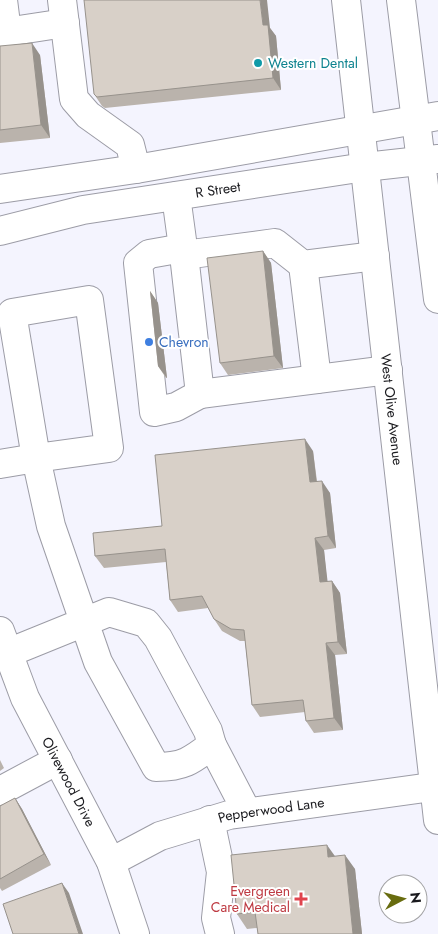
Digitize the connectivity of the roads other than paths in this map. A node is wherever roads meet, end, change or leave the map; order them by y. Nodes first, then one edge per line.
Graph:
1 (3, 0) edge
2 (346, 0) edge
3 (401, 0) edge
4 (64, 12) edge
5 (3, 33) edge
6 (427, 118) edge
7 (360, 129) junction
8 (430, 161) edge
9 (365, 167) junction
10 (136, 169) junction
11 (59, 180) junction
12 (0, 189) edge
13 (176, 196) junction
14 (0, 206) edge
15 (0, 231) edge
16 (184, 252) junction
17 (375, 256) junction
18 (303, 265) junction
19 (438, 299) edge
20 (388, 370) junction
21 (317, 378) junction
22 (200, 394) junction
23 (36, 458) junction
24 (0, 464) edge
25 (82, 622) junction
26 (4, 642) edge
27 (212, 745) junction
28 (58, 760) junction
29 (436, 786) edge
30 (0, 791) edge
31 (247, 812) junction
32 (210, 820) junction
33 (438, 820) edge
34 (111, 862) junction
35 (135, 934) edge
36 (220, 934) edge

1 - 5 street
2 - 7 street, West Olive Avenue
3 - 6 street
4 - 5 street
4 - 10 street
6 - 7 street
6 - 8 street
7 - 9 street, West Olive Avenue
7 - 10 street
8 - 9 street, R Street
8 - 19 street
9 - 13 street, R Street
9 - 17 street, West Olive Avenue
10 - 11 street
11 - 12 street
11 - 14 street
13 - 15 street, R Street
13 - 16 street
16 - 18 street
16 - 22 street
16 - 22 street
17 - 18 street
17 - 20 street, West Olive Avenue
18 - 21 street
20 - 21 street
20 - 29 street, West Olive Avenue
21 - 22 street
23 - 23 street
23 - 24 street
23 - 25 street
25 - 26 street
25 - 27 street
25 - 27 street
26 - 28 street, Olivewood Drive
27 - 31 street
28 - 30 street
28 - 34 street, Olivewood Drive
29 - 31 street, Pepperwood Lane
29 - 33 street, West Olive Avenue
31 - 32 street, Pepperwood Lane
32 - 34 street, Pepperwood Lane
32 - 36 street
34 - 35 street, Olivewood Drive

